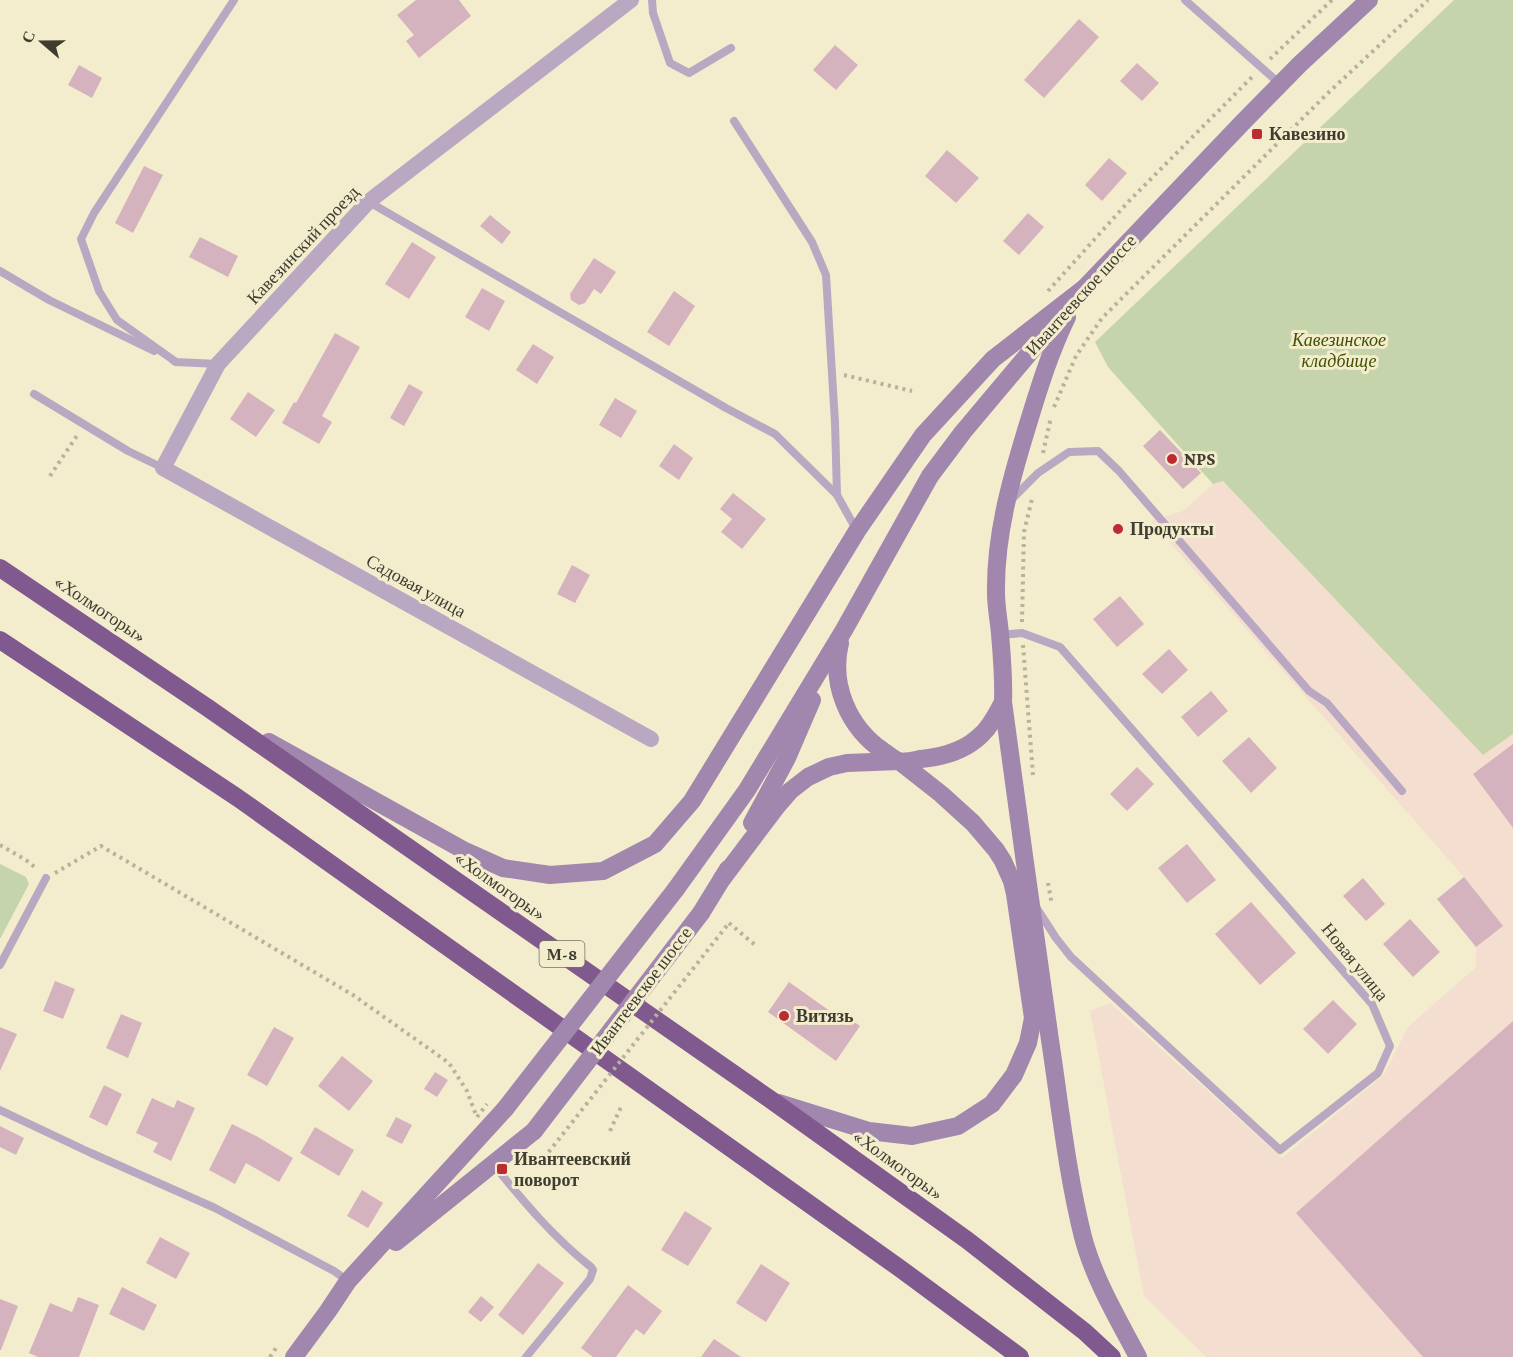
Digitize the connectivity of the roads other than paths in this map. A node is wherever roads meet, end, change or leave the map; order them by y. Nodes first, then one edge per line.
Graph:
1 (234, 0) edge
2 (631, 0) edge
3 (652, 0) edge
4 (1185, 0) edge
5 (1369, 0) edge
6 (731, 48) dead end
7 (1280, 84) junction
8 (734, 121) dead end
9 (368, 202) junction
10 (0, 271) edge
11 (1083, 289) junction
12 (176, 362) junction
13 (218, 364) junction
14 (34, 394) dead end
15 (163, 468) junction
16 (837, 495) junction
17 (1005, 507) junction
18 (857, 531) junction
19 (0, 568) edge
20 (844, 630) junction
21 (1000, 635) junction
22 (0, 640) edge
23 (1003, 702) junction
24 (208, 708) junction
25 (651, 739) dead end
26 (899, 761) junction
27 (1402, 791) dead end
28 (46, 878) road end
29 (722, 879) junction
30 (1029, 896) junction
31 (0, 965) edge
32 (774, 1102) junction
33 (0, 1110) edge
34 (493, 1163) junction
35 (348, 1281) junction
36 (294, 1357) edge
37 (526, 1357) edge
38 (1020, 1357) edge
39 (1112, 1357) edge
40 (1138, 1357) edge

1 - 12 lane
2 - 9 street, Кавезинский проезд
3 - 6 lane
4 - 7 lane
5 - 7 main road, Ивантеевское шоссе
7 - 11 main road, Ивантеевское шоссе
8 - 16 lane
9 - 13 street, Кавезинский проезд
9 - 16 lane
10 - 12 lane
11 - 17 main road
11 - 18 main road
11 - 20 main road, Ивантеевское шоссе
12 - 13 lane
13 - 15 street, Кавезинский проезд
14 - 15 lane
15 - 25 street, Садовая улица
16 - 18 lane
17 - 21 main road
17 - 27 lane
18 - 24 main road
19 - 24 highway, «Холмогоры» / М-8
20 - 26 main road
20 - 29 main road, Ивантеевское шоссе
20 - 35 main road, Ивантеевское шоссе, bridge
21 - 23 main road
21 - 30 lane, Новая улица
22 - 38 highway
23 - 26 main road
23 - 30 main road
24 - 32 highway, «Холмогоры» / М-8
26 - 29 main road
26 - 32 main road
28 - 31 lane
29 - 34 main road, Ивантеевское шоссе, bridge
30 - 40 main road
32 - 39 highway, «Холмогоры» / М-8
33 - 35 lane
34 - 35 main road, Ивантеевское шоссе
34 - 37 lane
35 - 36 main road, Ивантеевское шоссе

